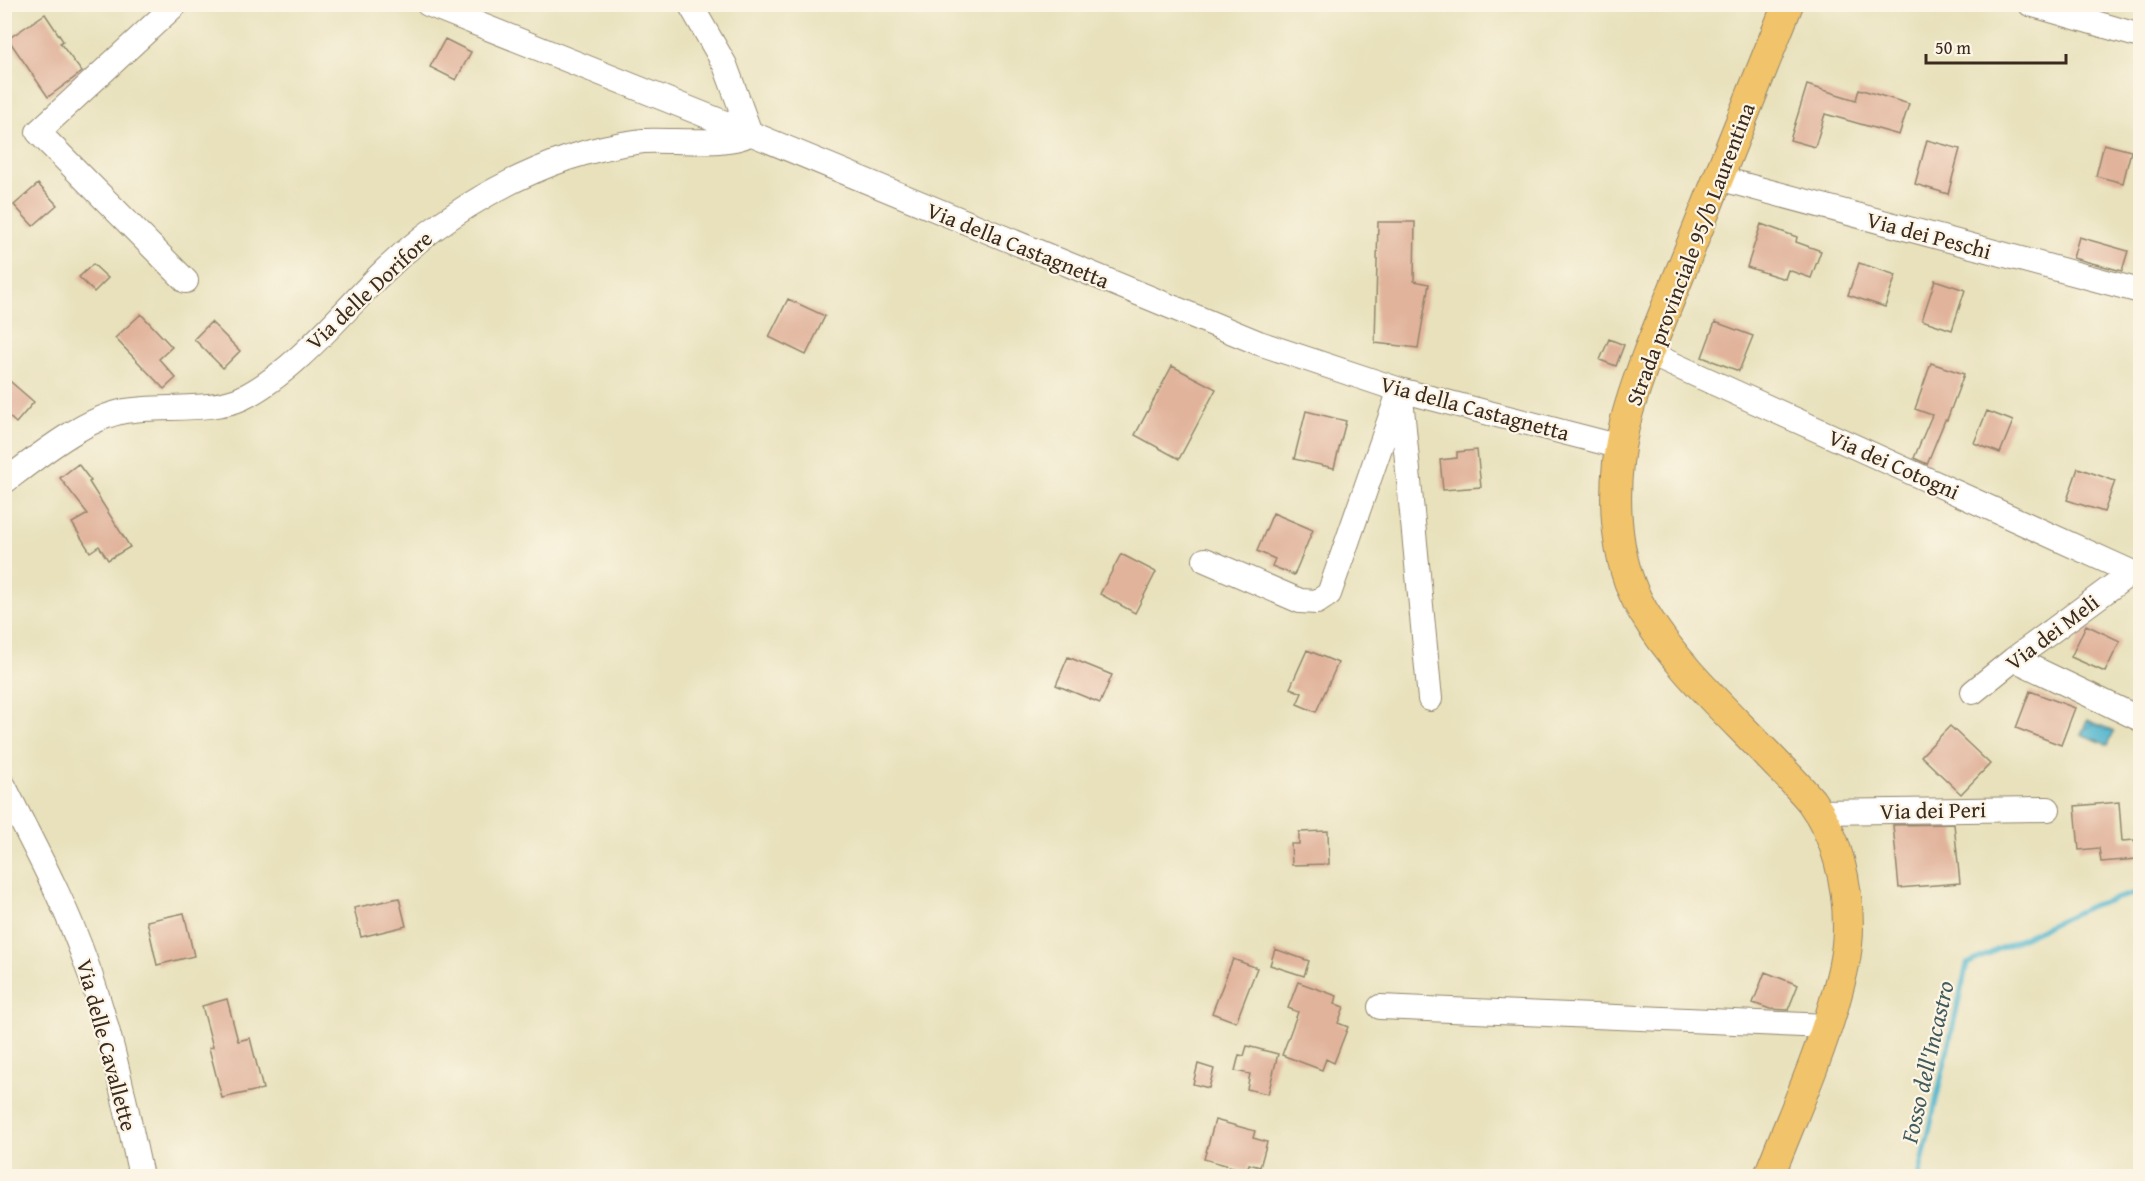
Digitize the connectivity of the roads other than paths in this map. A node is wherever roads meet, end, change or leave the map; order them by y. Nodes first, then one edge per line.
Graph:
1 (176, 4) edge
2 (428, 4) edge
3 (690, 4) edge
4 (1788, 4) edge
5 (2030, 4) edge
6 (2140, 36) edge
7 (750, 133) junction
8 (1719, 178) junction
9 (186, 281) dead end
10 (2140, 291) edge
11 (1648, 353) junction
12 (1400, 390) junction
13 (1621, 447) junction
14 (4, 482) edge
15 (1205, 560) dead end
16 (2136, 574) edge
17 (2014, 659) junction
18 (1973, 692) dead end
19 (1431, 699) dead end
20 (2140, 719) edge
21 (4, 786) edge
22 (2048, 809) dead end
23 (1818, 812) junction
24 (1380, 1007) dead end
25 (1827, 1026) junction
26 (141, 1176) edge
27 (1769, 1176) edge

1 - 9 street
2 - 7 street, Via della Castagnetta
3 - 7 street
4 - 8 main road, Strada provinciale 95/b Laurentina
5 - 6 street
7 - 12 street, Via della Castagnetta
7 - 14 street, Via delle Dorifore
8 - 10 street, Via dei Peschi
8 - 11 main road, Strada provinciale 95/b Laurentina
11 - 13 main road, Strada provinciale 95/b Laurentina
11 - 16 street, Via dei Cotogni
12 - 13 street, Via della Castagnetta
12 - 15 street
12 - 19 street
13 - 23 main road, Strada provinciale 95/b Laurentina
16 - 17 street, Via dei Meli
17 - 18 street, Via dei Meli
17 - 20 street
21 - 26 street, Via delle Cavallette
22 - 23 street, Via dei Peri
23 - 25 main road, Strada provinciale 95/b Laurentina
24 - 25 street
25 - 27 main road, Strada provinciale 95/b Laurentina

